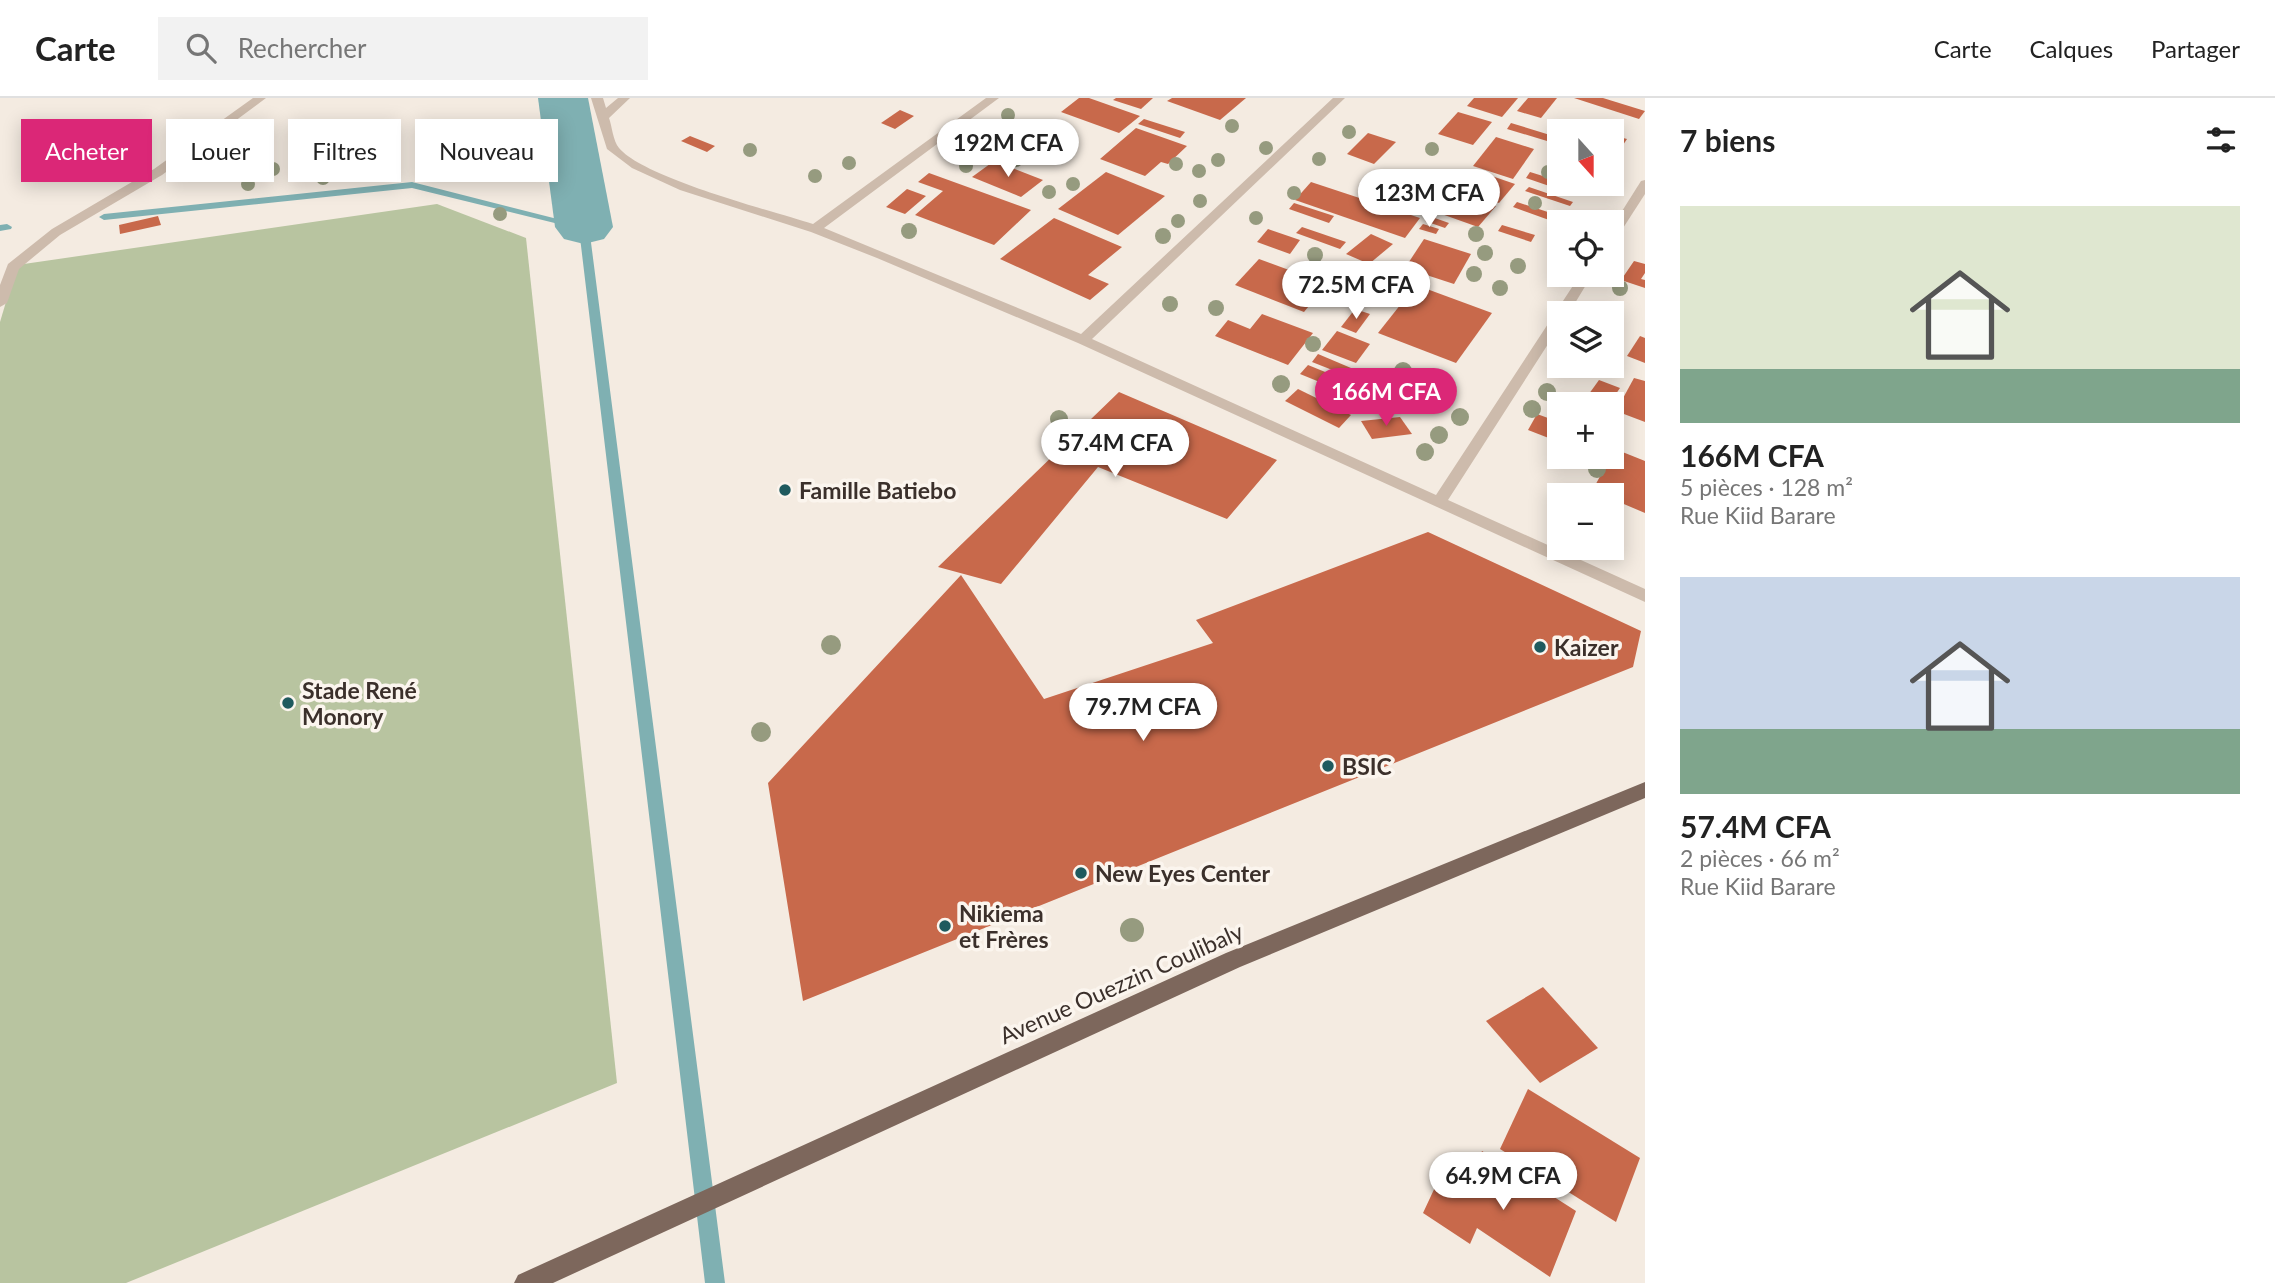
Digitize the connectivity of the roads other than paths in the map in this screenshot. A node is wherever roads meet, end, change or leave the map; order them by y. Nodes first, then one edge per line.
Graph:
1 (260, 98) edge
2 (597, 98) edge
3 (624, 98) edge
4 (993, 98) edge
5 (1339, 98) edge
6 (603, 117) junction
7 (1645, 184) edge
8 (1624, 217) edge
9 (815, 229) junction
10 (0, 303) edge
11 (1547, 335) edge
12 (1083, 340) junction
13 (1440, 501) junction
14 (1645, 596) edge
15 (1645, 790) edge
16 (526, 1283) edge

1 - 10 street
2 - 6 street
3 - 6 street
4 - 9 street
5 - 12 street
6 - 9 street
7 - 8 street
9 - 12 street
11 - 13 street
12 - 13 street
13 - 14 street
15 - 16 main road, Avenue Ouezzin Coulibaly

